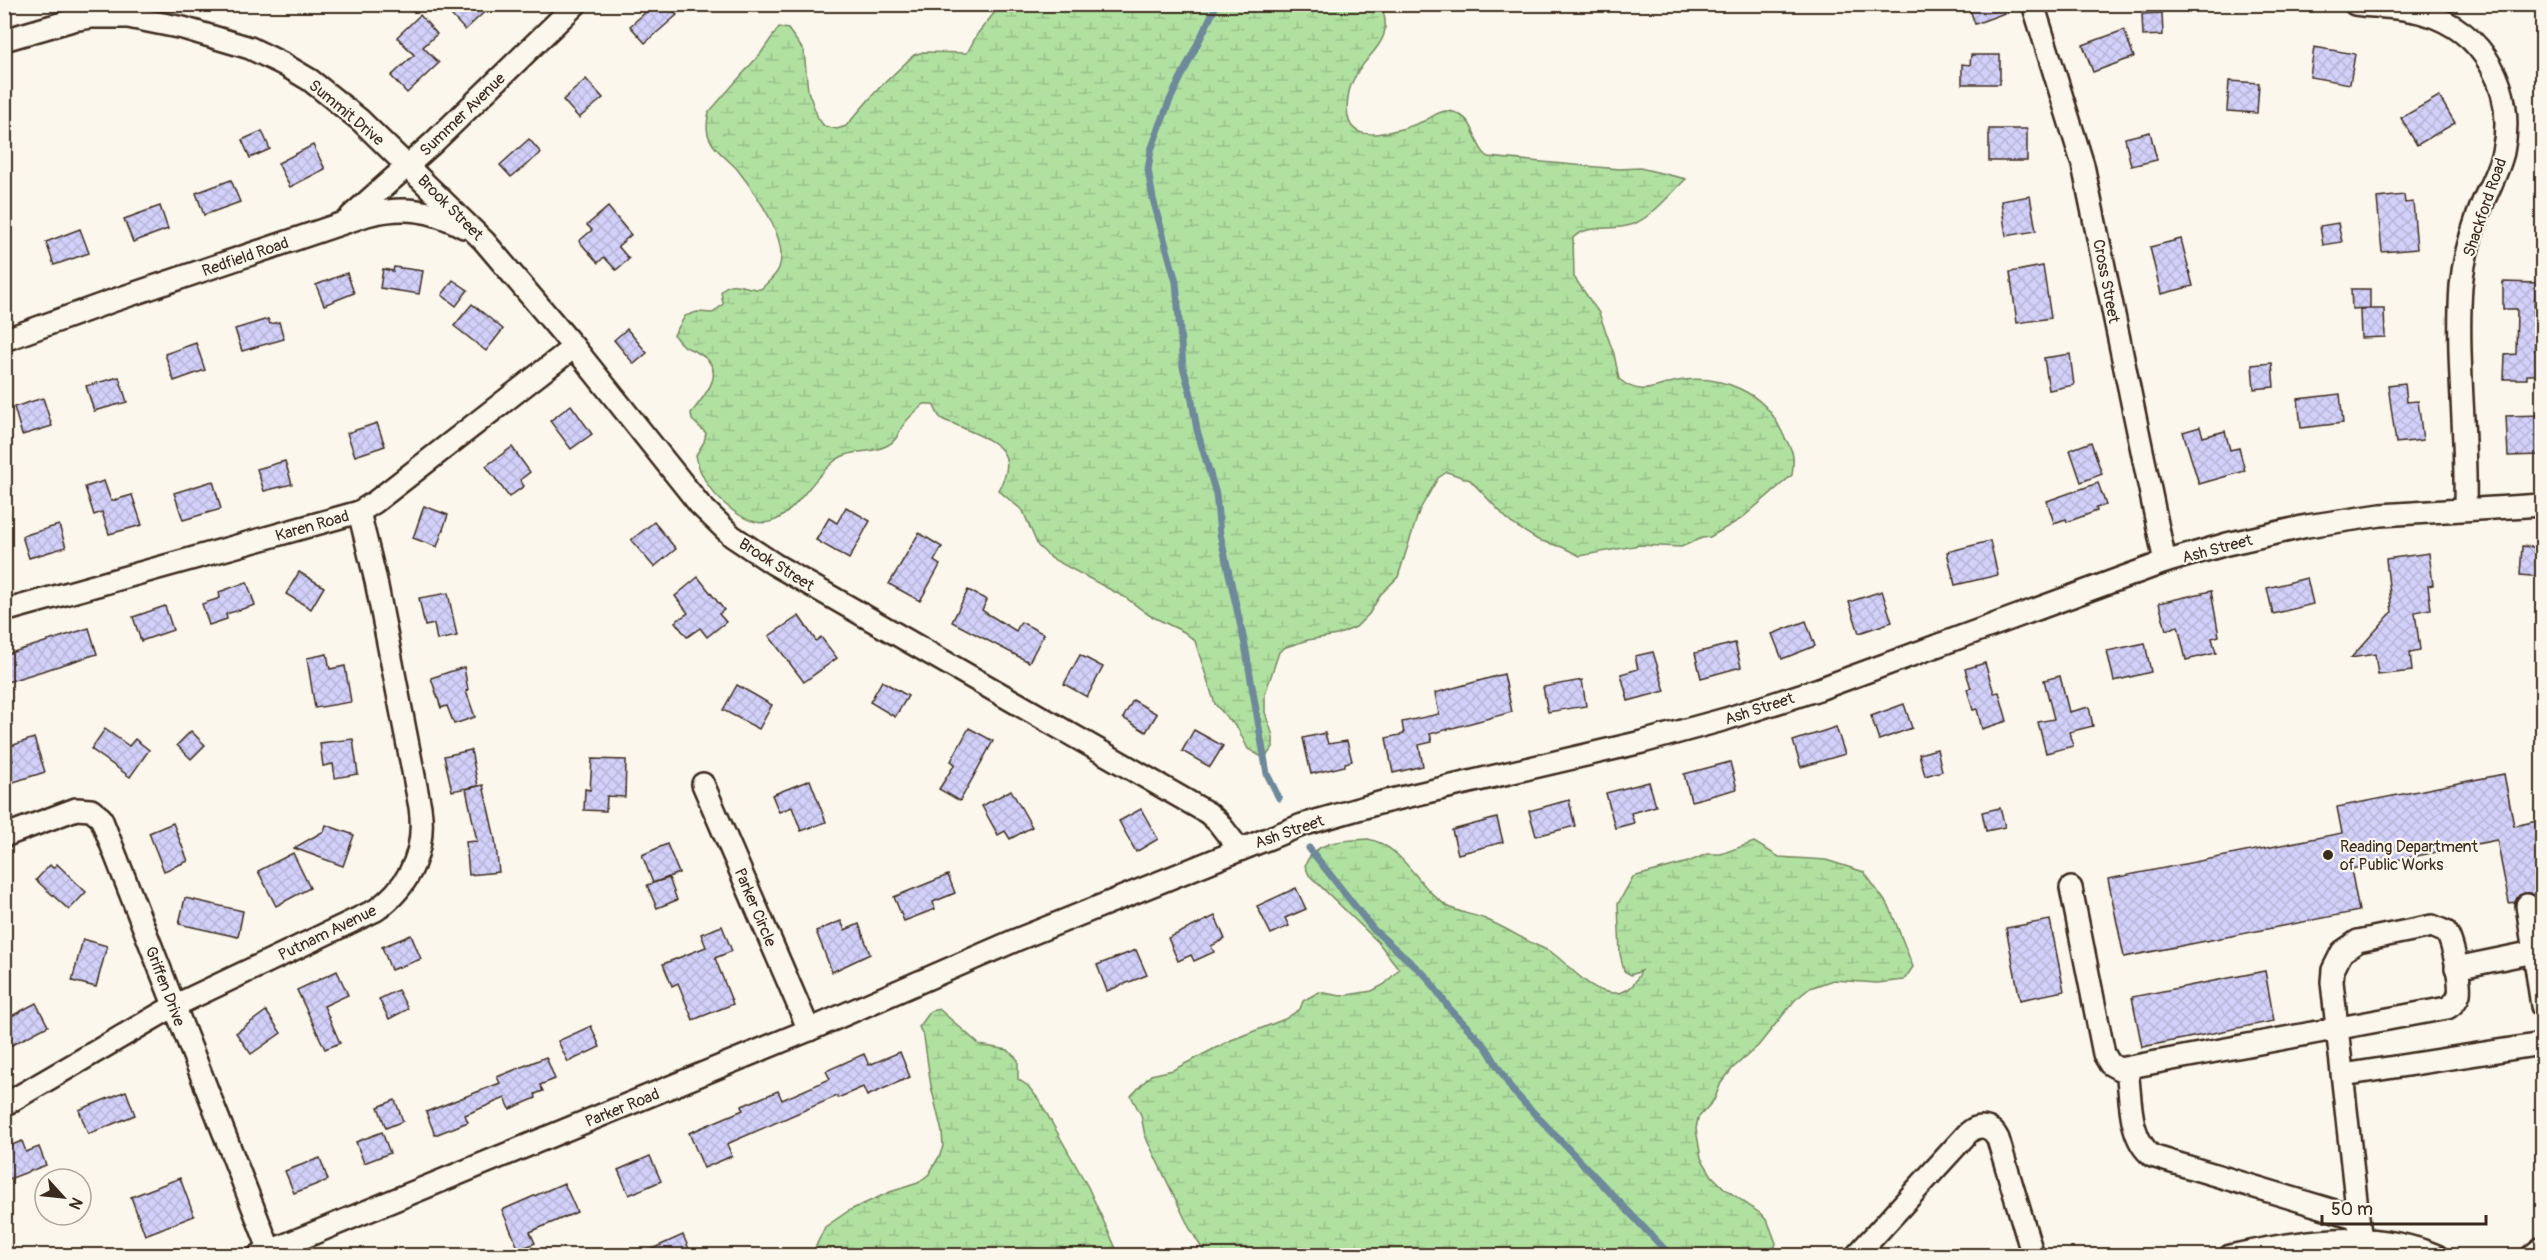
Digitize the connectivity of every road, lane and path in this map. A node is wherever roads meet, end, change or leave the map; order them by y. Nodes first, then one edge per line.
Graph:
1 (576, 4) edge
2 (2033, 4) edge
3 (2355, 4) edge
4 (4, 40) edge
5 (408, 165) junction
6 (346, 221) junction
7 (484, 241) junction
8 (4, 340) edge
9 (574, 347) junction
10 (2542, 505) edge
11 (2465, 508) junction
12 (359, 512) junction
13 (2165, 562) junction
14 (4, 611) edge
15 (703, 784) dead end
16 (4, 836) edge
17 (1239, 849) junction
18 (2071, 888) dead end
19 (2527, 905) dead end
20 (2534, 952) junction
21 (984, 954) joint
22 (2456, 968) junction
23 (174, 1006) junction
24 (2542, 1006) edge
25 (809, 1030) junction
26 (2338, 1030) junction
27 (2542, 1044) edge
28 (2127, 1069) junction
29 (2343, 1075) junction
30 (4, 1105) edge
31 (2358, 1218) junction
32 (2361, 1240) junction
33 (2542, 1248) edge
34 (2405, 1250) edge
35 (264, 1253) edge
36 (1856, 1256) edge
37 (2033, 1256) edge
38 (2230, 1256) edge
39 (2437, 1256) edge
40 (2532, 1256) edge

1 - 5 street, Summer Avenue
2 - 13 street, Cross Street
3 - 11 street, Shackford Road
4 - 5 street, Summit Drive
5 - 6 street, Summer Avenue
5 - 7 street, Brook Street
6 - 7 street, Redfield Road
6 - 8 street, Redfield Road
7 - 9 street, Brook Street
9 - 12 street, Karen Road
9 - 17 street, Brook Street
10 - 11 street, Ash Street
11 - 13 street, Ash Street
12 - 14 street, Karen Road
12 - 23 street, Putnam Avenue
13 - 17 street, Ash Street
15 - 25 street, Parker Circle
16 - 23 street, Griffen Drive
17 - 21 street, Ash Street
18 - 28 street
19 - 20 street
20 - 22 street
20 - 24 street
21 - 25 street, Parker Road
22 - 26 street
22 - 26 street
23 - 30 street, Putnam Avenue
23 - 35 street, Griffen Drive
25 - 35 street, Parker Road
26 - 28 street
26 - 29 street
27 - 29 street
28 - 31 street
29 - 31 street
31 - 32 street
32 - 34 street
32 - 38 street
33 - 40 street
34 - 39 street
36 - 37 street

